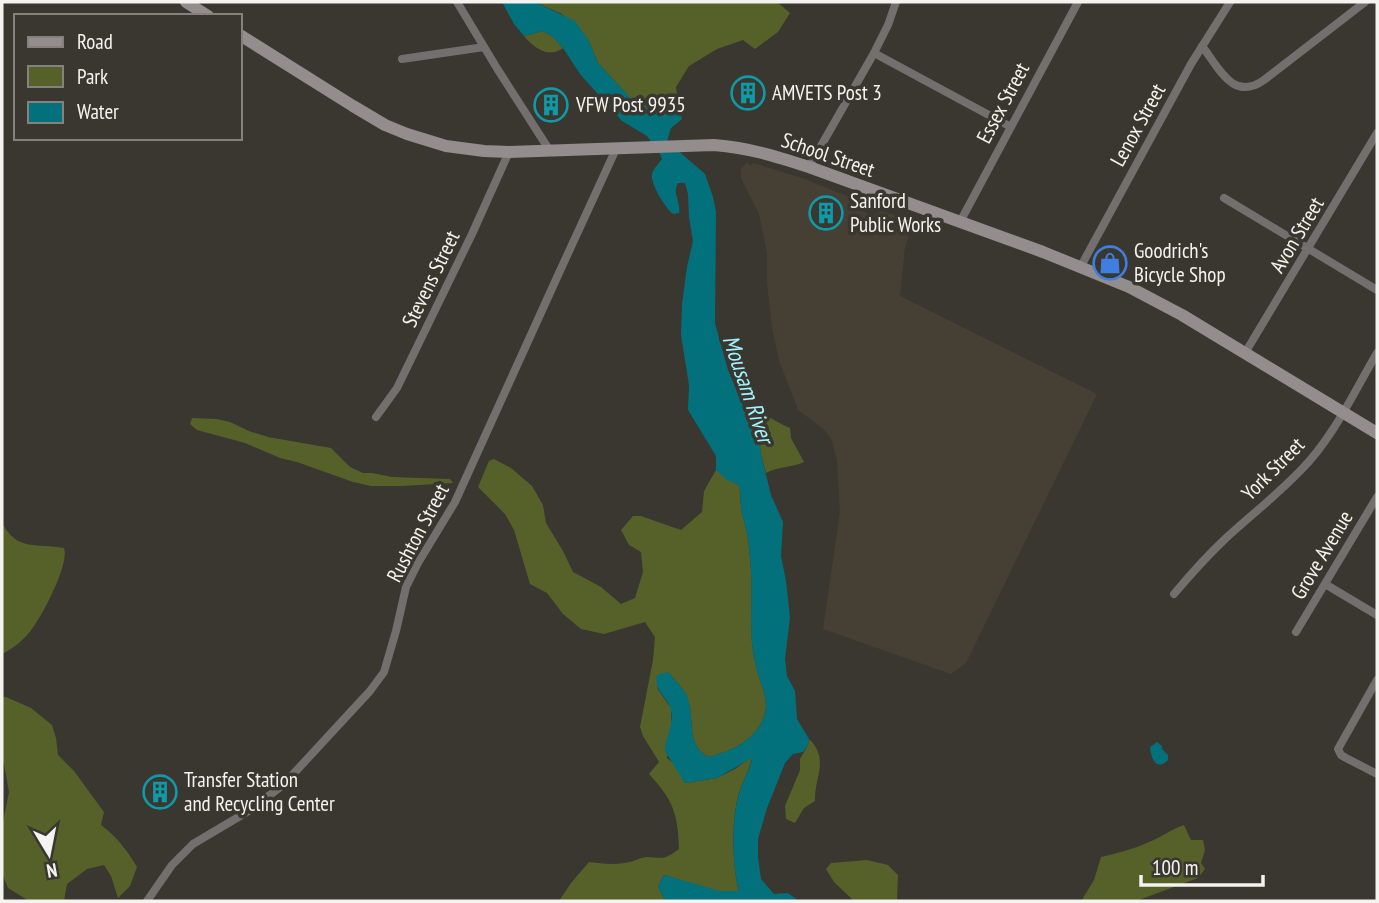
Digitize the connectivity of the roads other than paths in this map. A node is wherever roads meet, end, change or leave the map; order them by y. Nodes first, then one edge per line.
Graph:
1 (186, 2) edge
2 (457, 2) edge
3 (895, 2) edge
4 (1078, 2) edge
5 (1230, 2) edge
6 (1366, 2) edge
7 (205, 14) edge
8 (242, 36) edge
9 (1202, 46) junction
10 (484, 47) junction
11 (874, 52) junction
12 (402, 59) dead end
13 (1011, 127) junction
14 (1377, 133) edge
15 (616, 149) junction
16 (509, 152) junction
17 (550, 152) junction
18 (808, 167) junction
19 (1224, 198) dead end
20 (960, 222) junction
21 (1309, 250) junction
22 (1081, 267) junction
23 (1377, 290) edge
24 (1245, 353) junction
25 (1377, 353) edge
26 (1342, 412) junction
27 (376, 417) dead end
28 (1377, 433) edge
29 (1377, 497) edge
30 (1325, 584) junction
31 (1174, 594) dead end
32 (1377, 615) edge
33 (1296, 632) dead end
34 (1377, 680) edge
35 (1377, 774) edge
36 (147, 901) edge

1 - 7 street
2 - 10 street
3 - 11 street
4 - 13 street, Essex Street
5 - 9 street, Lenox Street
6 - 9 street
8 - 16 street, School Street
9 - 22 street, Lenox Street
10 - 12 street
10 - 17 street
11 - 13 street
11 - 18 street
13 - 20 street, Essex Street
14 - 21 street, Avon Street
15 - 17 street, School Street
15 - 18 street, School Street
15 - 36 street, Rushton Street
16 - 17 street, School Street
16 - 27 street, Stevens Street
18 - 20 street, School Street
19 - 21 street
20 - 22 street, School Street
21 - 23 street
21 - 24 street, Avon Street
22 - 24 street, School Street
24 - 26 street, School Street
25 - 26 street, York Street
26 - 28 street, School Street
26 - 31 street, York Street
29 - 30 street, Grove Avenue
30 - 32 street
30 - 33 street, Grove Avenue
34 - 35 street

